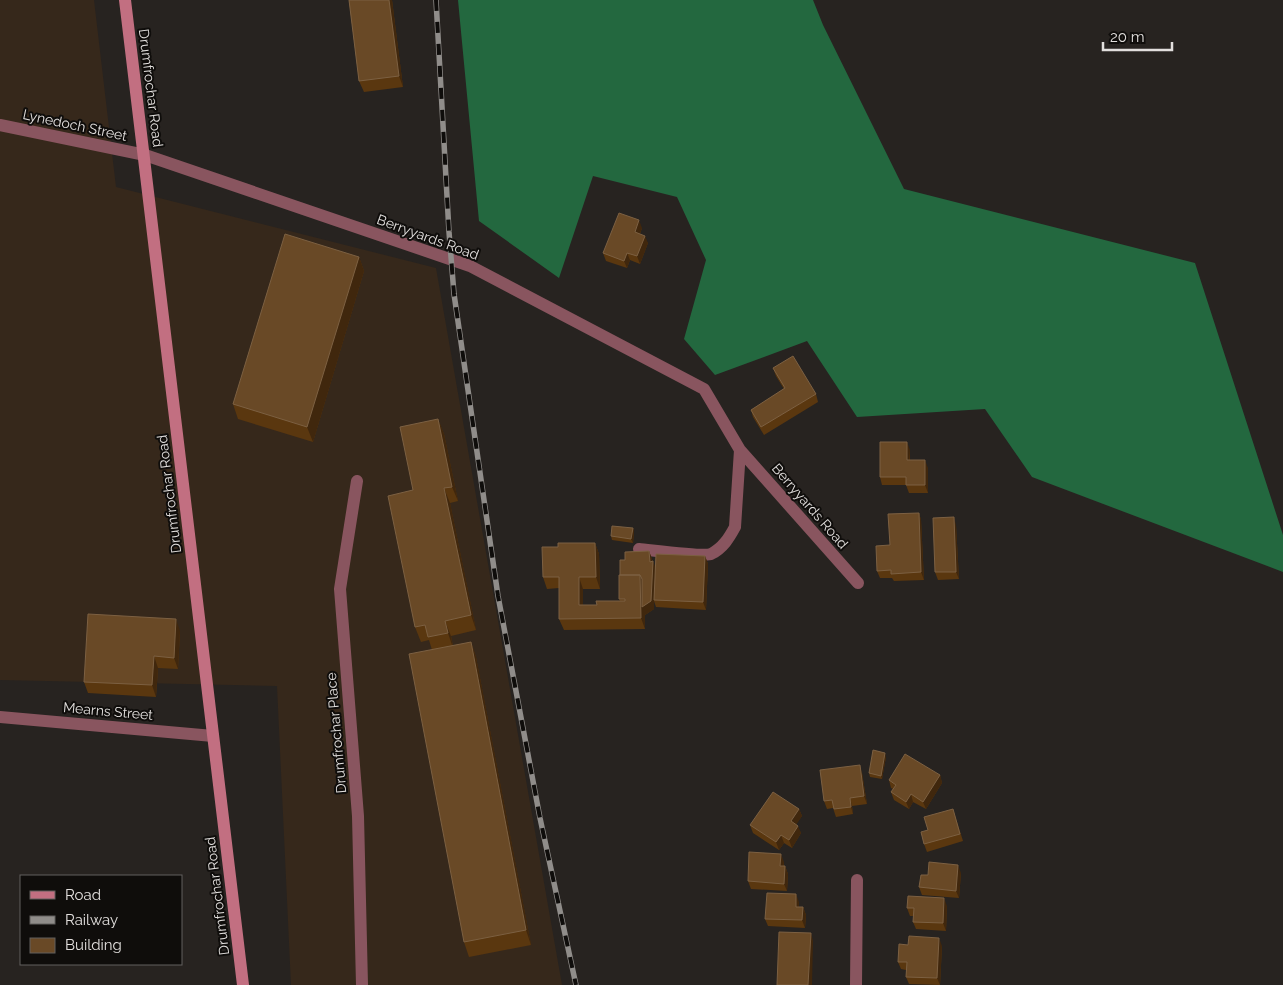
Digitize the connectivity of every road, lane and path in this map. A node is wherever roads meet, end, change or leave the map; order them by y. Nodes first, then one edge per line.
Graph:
1 (125, 0) edge
2 (0, 125) edge
3 (145, 155) junction
4 (740, 450) junction
5 (357, 481) dead end
6 (639, 549) edge
7 (858, 583) dead end
8 (0, 717) edge
9 (213, 736) junction
10 (857, 880) dead end
11 (243, 985) edge
12 (362, 985) edge
13 (856, 985) edge

1 - 3 main road, Drumfrochar Road
2 - 3 street, Lynedoch Street
3 - 4 street, Berryyards Road
3 - 9 main road, Drumfrochar Road
4 - 6 street
4 - 7 street, Berryyards Road
5 - 12 street, Drumfrochar Place
8 - 9 street, Mearns Street
9 - 11 main road, Drumfrochar Road
10 - 13 street

